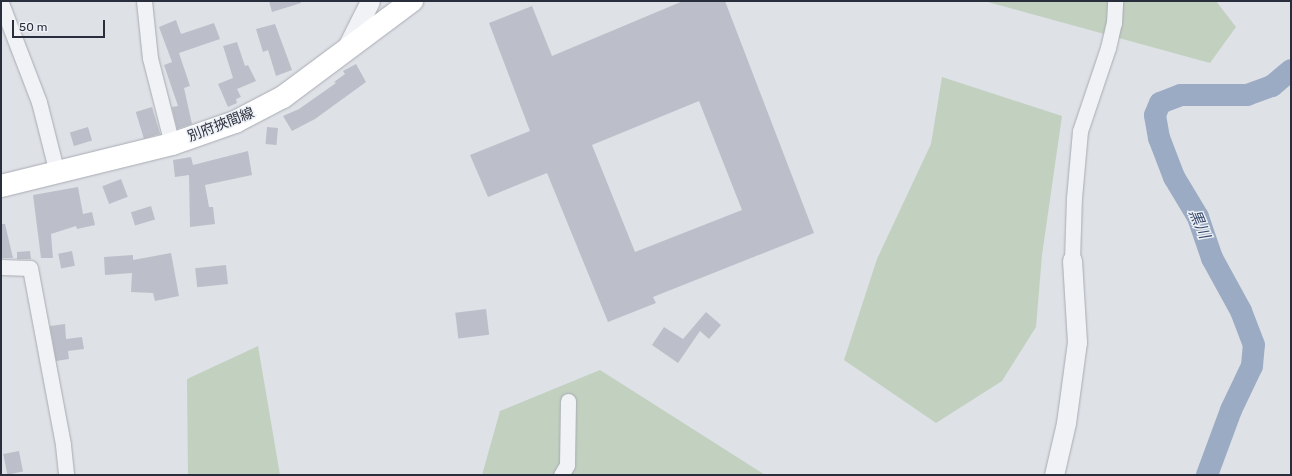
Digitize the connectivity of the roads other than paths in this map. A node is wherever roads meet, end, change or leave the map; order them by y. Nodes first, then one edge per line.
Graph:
1 (144, 1) edge
2 (370, 1) edge
3 (412, 1) edge
4 (1115, 1) edge
5 (1, 2) edge
6 (345, 51) junction
7 (172, 144) junction
8 (56, 172) junction
9 (1, 186) edge
10 (1072, 260) joint
11 (1, 267) edge
12 (568, 401) dead end
13 (66, 475) edge
14 (561, 475) edge
15 (1054, 475) edge

1 - 7 street
2 - 6 street
3 - 6 main road, 別府挾間線
4 - 10 street
5 - 8 street
6 - 7 main road, 別府挾間線
7 - 8 main road, 別府挾間線
8 - 9 main road, 別府挾間線
10 - 15 street
11 - 13 street
12 - 14 street

